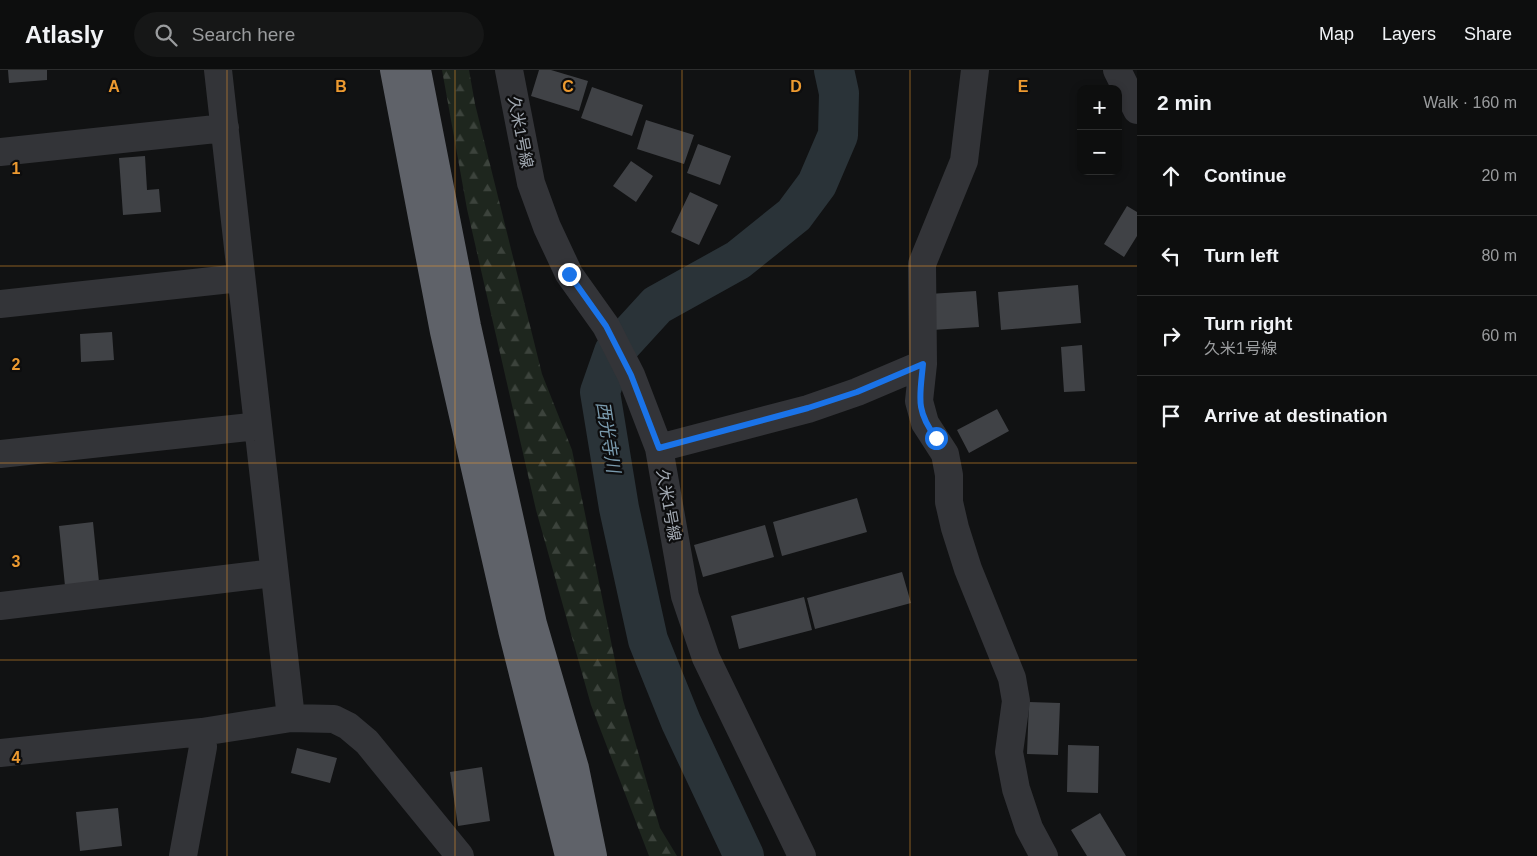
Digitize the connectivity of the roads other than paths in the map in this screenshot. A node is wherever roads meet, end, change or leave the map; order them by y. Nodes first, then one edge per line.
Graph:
1 (218, 70) edge
2 (394, 70) edge
3 (417, 70) edge
4 (509, 70) edge
5 (975, 70) edge
6 (1117, 70) edge
7 (1137, 110) edge
8 (225, 128) junction
9 (0, 152) edge
10 (240, 278) junction
11 (0, 304) edge
12 (923, 364) junction
13 (258, 426) junction
14 (659, 448) junction
15 (0, 454) edge
16 (273, 573) junction
17 (0, 606) edge
18 (291, 718) junction
19 (202, 732) junction
20 (0, 753) edge
21 (575, 768) junction
22 (567, 851) edge
23 (183, 856) edge
24 (460, 856) edge
25 (593, 856) edge
26 (612, 856) edge
27 (802, 856) edge
28 (1044, 856) edge

1 - 8 street
2 - 22 highway
3 - 21 highway
4 - 14 street, 久米1号線
5 - 12 street
6 - 7 street
8 - 9 street
8 - 10 street
10 - 11 street
10 - 13 street
12 - 14 street
12 - 28 street
13 - 15 street
13 - 16 street
14 - 27 street, 久米1号線
16 - 17 street
16 - 18 street
18 - 19 street
18 - 24 street
19 - 20 street
19 - 23 street
21 - 25 highway
21 - 26 highway

